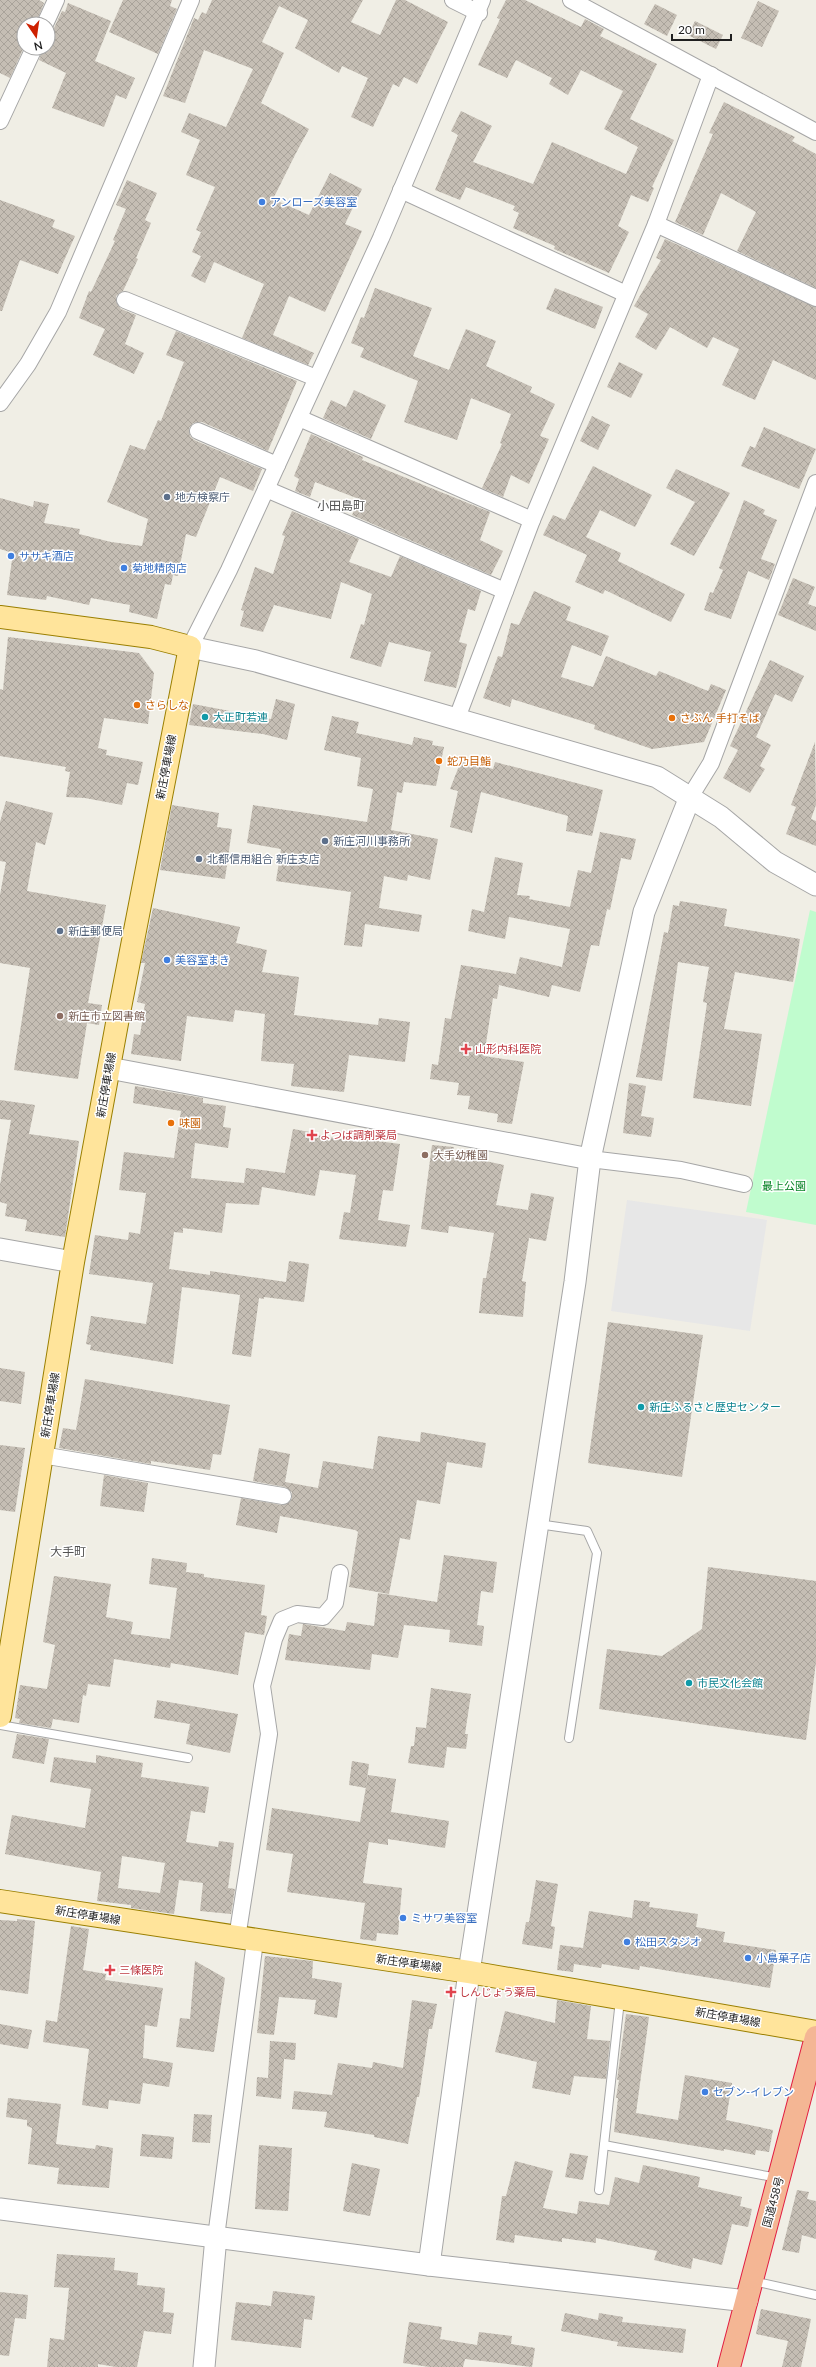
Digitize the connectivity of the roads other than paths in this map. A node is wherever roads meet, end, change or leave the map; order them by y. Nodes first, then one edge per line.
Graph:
1 (56, 0) edge
2 (191, 0) edge
3 (453, 0) edge
4 (571, 0) edge
5 (480, 6) edge
6 (49, 16) edge
7 (30, 56) edge
8 (711, 75) junction
9 (0, 121) edge
10 (816, 132) edge
11 (401, 190) junction
12 (656, 224) junction
13 (626, 294) junction
14 (816, 298) edge
15 (125, 300) dead end
16 (316, 378) junction
17 (0, 403) edge
18 (299, 418) junction
19 (198, 431) dead end
20 (277, 465) junction
21 (816, 483) edge
22 (266, 489) junction
23 (532, 520) junction
24 (505, 591) junction
25 (0, 617) edge
26 (190, 646) junction
27 (458, 718) junction
28 (690, 797) junction
29 (816, 885) edge
30 (109, 1068) junction
31 (590, 1159) junction
32 (744, 1184) dead end
33 (0, 1248) edge
34 (73, 1262) junction
35 (42, 1455) junction
36 (283, 1496) dead end
37 (538, 1524) junction
38 (340, 1573) dead end
39 (0, 1716) edge
40 (0, 1725) edge
41 (569, 1738) dead end
42 (188, 1758) dead end
43 (0, 1901) edge
44 (246, 1939) junction
45 (469, 1972) junction
46 (620, 1998) junction
47 (816, 2032) edge
48 (816, 2037) edge
49 (604, 2145) junction
50 (779, 2178) junction
51 (599, 2190) dead end
52 (0, 2209) edge
53 (216, 2237) junction
54 (429, 2265) junction
55 (750, 2291) junction
56 (816, 2295) edge
57 (204, 2367) edge
58 (729, 2367) edge

1 - 6 street
2 - 17 street
3 - 5 street
4 - 8 street
5 - 11 street
7 - 9 street
8 - 10 street
8 - 12 street
11 - 13 street
11 - 16 street
12 - 13 street
12 - 14 street
13 - 23 street
15 - 16 street
16 - 18 street
18 - 20 street
18 - 23 street
19 - 20 street
20 - 22 street
21 - 28 street
22 - 24 street
22 - 26 street
23 - 24 street
24 - 27 street
25 - 26 main road
26 - 27 street
26 - 30 main road, 新庄停車場線
27 - 28 street
28 - 29 street
28 - 31 street
30 - 31 street
30 - 34 main road, 新庄停車場線
31 - 32 street
31 - 37 street
33 - 34 street
34 - 35 main road, 新庄停車場線
35 - 36 street
35 - 39 main road, 新庄停車場線
37 - 41 lane
37 - 45 street
38 - 44 street
40 - 42 lane
43 - 44 main road, 新庄停車場線
44 - 45 main road, 新庄停車場線
44 - 53 street
45 - 46 main road, 新庄停車場線
45 - 54 street
46 - 47 main road, 新庄停車場線
46 - 49 lane
48 - 50 highway, 国道458号
49 - 50 lane
49 - 51 lane
50 - 55 highway, 国道458号
52 - 53 street
53 - 54 street
53 - 57 street
54 - 55 street
55 - 56 lane
55 - 58 highway, 国道458号

